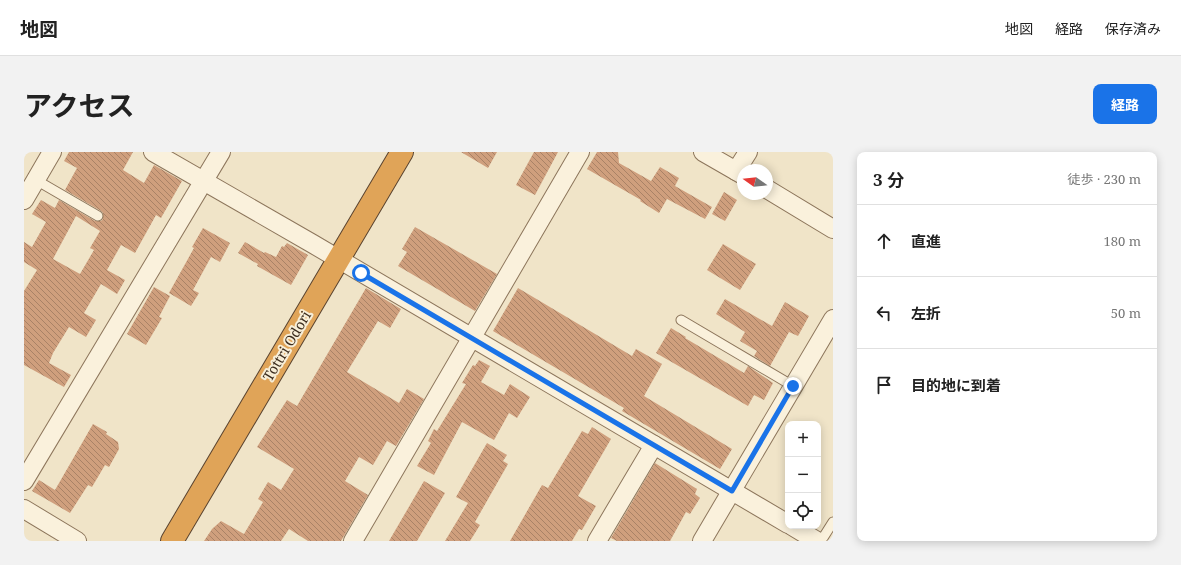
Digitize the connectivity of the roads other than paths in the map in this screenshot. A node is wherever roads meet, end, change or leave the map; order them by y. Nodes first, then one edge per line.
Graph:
1 (52, 152) edge
2 (154, 152) edge
3 (221, 152) edge
4 (402, 152) edge
5 (580, 152) edge
6 (703, 152) edge
7 (748, 152) edge
8 (743, 164) edge
9 (737, 171) edge
10 (36, 180) junction
11 (204, 181) junction
12 (773, 193) edge
13 (24, 200) edge
14 (98, 216) dead end
15 (833, 229) edge
16 (338, 259) junction
17 (833, 319) edge
18 (681, 320) dead end
19 (473, 338) junction
20 (793, 386) junction
21 (654, 445) junction
22 (24, 481) edge
23 (732, 491) junction
24 (24, 509) edge
25 (785, 522) edge
26 (833, 522) edge
27 (797, 529) edge
28 (77, 541) edge
29 (172, 541) edge
30 (353, 541) edge
31 (598, 541) edge
32 (702, 541) edge
33 (817, 541) edge
34 (822, 541) edge

1 - 10 street
2 - 11 street
3 - 11 street
4 - 16 highway, Tottri Odori
5 - 19 street
6 - 9 street
7 - 8 street
10 - 13 street
10 - 14 lane
11 - 16 street
11 - 22 street
12 - 15 street
16 - 19 street
16 - 29 highway, Tottri Odori
17 - 20 street
18 - 20 lane
19 - 21 street
19 - 30 street
20 - 23 street
21 - 23 street
21 - 31 street
23 - 25 street
23 - 32 street
24 - 28 street
26 - 34 lane
27 - 33 street

